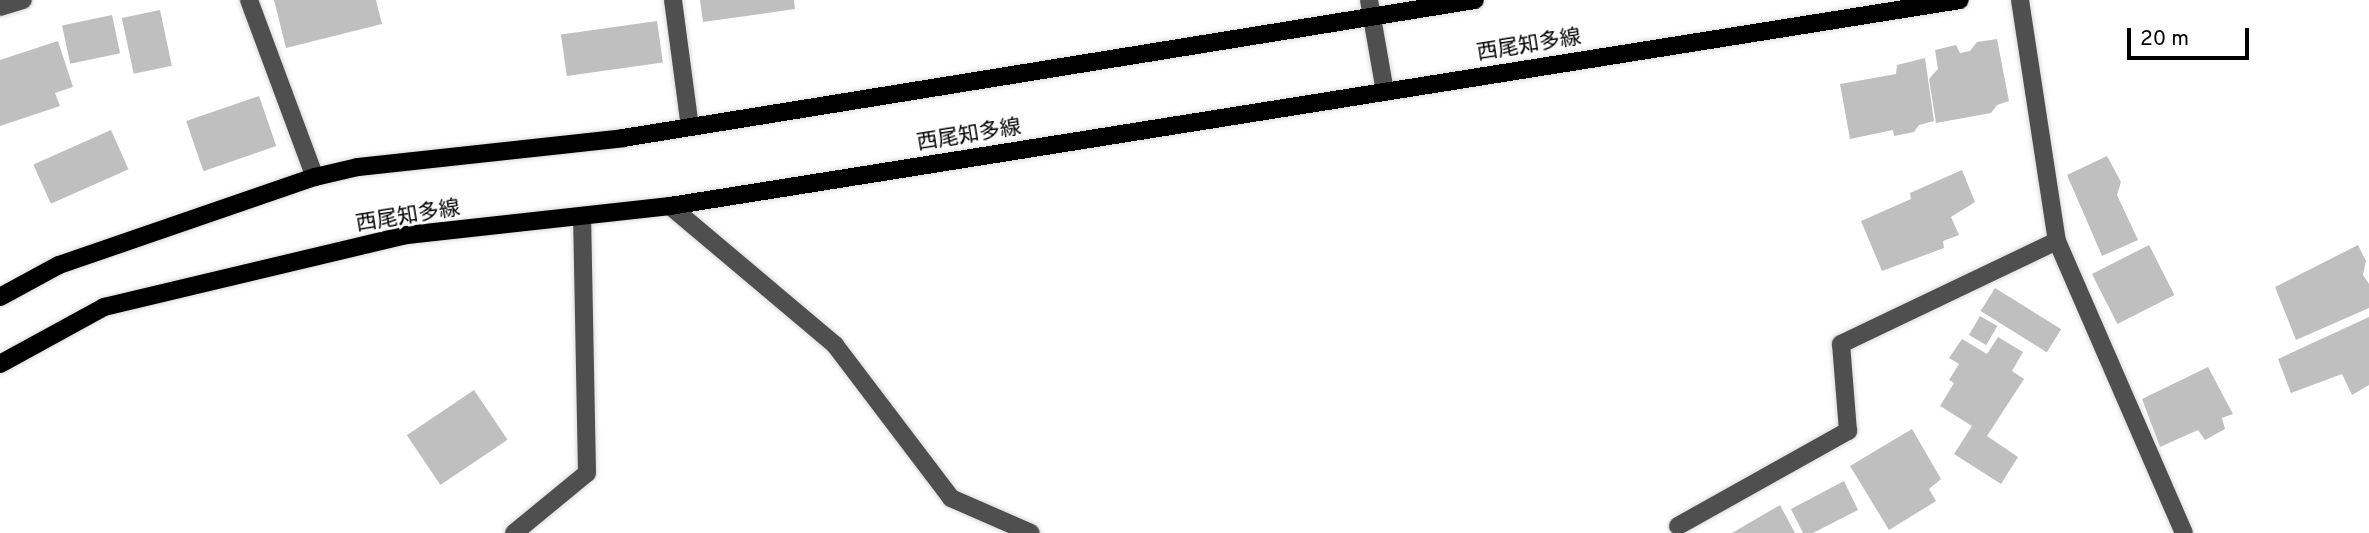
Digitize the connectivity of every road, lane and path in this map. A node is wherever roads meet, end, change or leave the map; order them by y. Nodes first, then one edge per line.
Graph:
1 (23, 0) edge
2 (249, 0) edge
3 (673, 0) edge
4 (1475, 0) edge
5 (1961, 0) edge
6 (2020, 0) edge
7 (0, 6) edge
8 (1369, 8) edge
9 (1385, 92) junction
10 (690, 127) junction
11 (316, 177) junction
12 (670, 206) junction
13 (582, 219) junction
14 (2057, 241) junction
15 (0, 298) edge
16 (0, 364) edge
17 (1678, 526) dead end
18 (514, 533) edge
19 (1031, 533) edge
20 (2184, 533) edge

1 - 7 street
2 - 11 street
3 - 10 street
4 - 8 main road
5 - 9 main road, 西尾知多線
6 - 14 street
8 - 9 street
8 - 10 main road
9 - 12 main road, 西尾知多線
10 - 11 main road
11 - 15 main road
12 - 13 main road, 西尾知多線
12 - 19 street
13 - 16 main road, 西尾知多線
13 - 18 street
14 - 17 street
14 - 20 street

